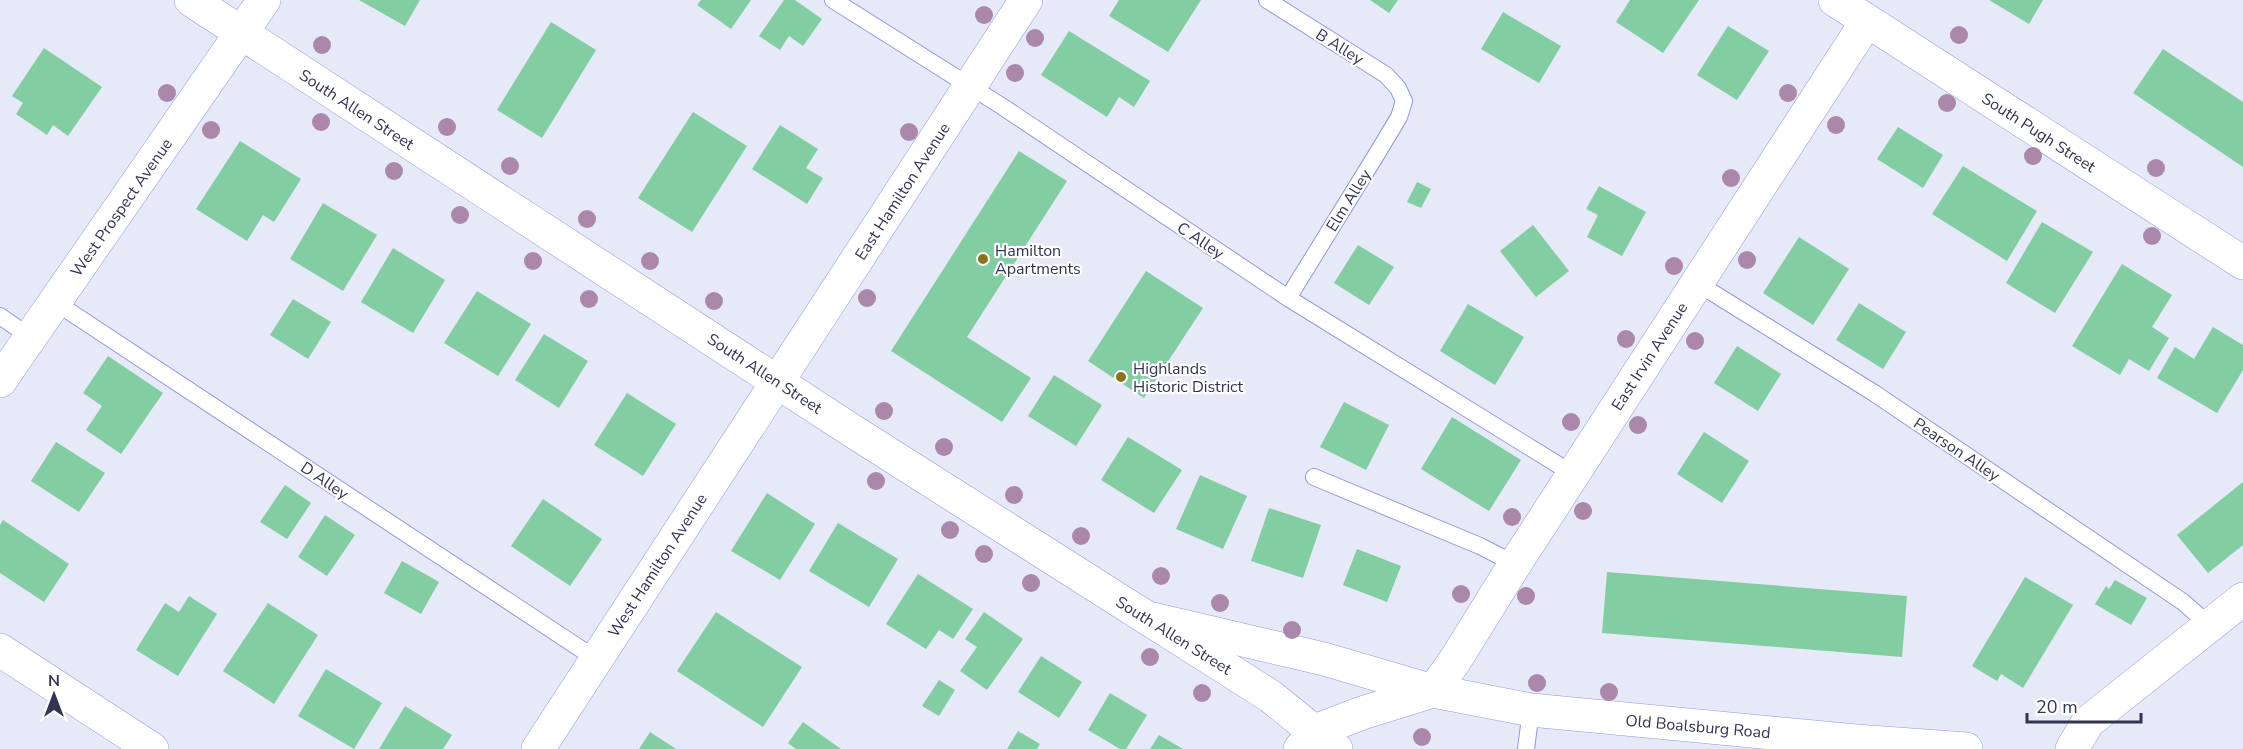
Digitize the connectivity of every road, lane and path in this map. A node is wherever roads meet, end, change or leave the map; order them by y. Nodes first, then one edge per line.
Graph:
1 (191, 0) edge
2 (264, 0) edge
3 (833, 0) edge
4 (1026, 0) edge
5 (1267, 0) edge
6 (1835, 0) edge
7 (1867, 21) junction
8 (241, 34) junction
9 (970, 86) junction
10 (1404, 101) joint
11 (2243, 263) edge
12 (1697, 283) junction
13 (1288, 298) junction
14 (55, 302) junction
15 (0, 316) edge
16 (30, 337) junction
17 (0, 381) edge
18 (778, 382) junction
19 (1573, 474) junction
20 (1314, 477) dead end
21 (1515, 564) junction
22 (2243, 599) edge
23 (1145, 617) junction
24 (2209, 626) junction
25 (0, 650) edge
26 (596, 659) junction
27 (1432, 692) junction
28 (1531, 710) junction
29 (1717, 739) edge
30 (1317, 743) edge
31 (1854, 745) edge
32 (152, 749) edge
33 (538, 749) edge
34 (1526, 749) edge
35 (1966, 749) edge
36 (2072, 749) edge

1 - 8 street, South Allen Street
2 - 8 street, West Prospect Avenue
3 - 9 lane, C Alley
4 - 9 street, East Hamilton Avenue
5 - 10 lane, B Alley
6 - 7 street, South Pugh Street
7 - 11 street, South Pugh Street
7 - 12 street, East Irvin Avenue
8 - 14 street, West Prospect Avenue
8 - 18 street, South Allen Street
9 - 13 lane, C Alley
9 - 18 street, East Hamilton Avenue
10 - 13 lane, Elm Alley
12 - 19 street, East Irvin Avenue
12 - 24 lane, Pearson Alley
13 - 19 lane, C Alley
14 - 16 street, West Prospect Avenue
14 - 26 lane, D Alley
15 - 16 lane
16 - 17 street, West Prospect Avenue
18 - 23 street, South Allen Street
18 - 26 street, West Hamilton Avenue
19 - 21 street, East Irvin Avenue
20 - 21 lane
21 - 27 street, East Irvin Avenue
22 - 24 street
23 - 27 street, Old Boalsburg Road
23 - 30 street, South Allen Street
24 - 36 street
25 - 32 street
26 - 33 street, West Hamilton Avenue
27 - 28 street, Old Boalsburg Road
27 - 30 street, Old Boalsburg Road
28 - 29 street, Old Boalsburg Road
28 - 34 lane
29 - 31 street, Old Boalsburg Road
31 - 35 street, Old Boalsburg Road

